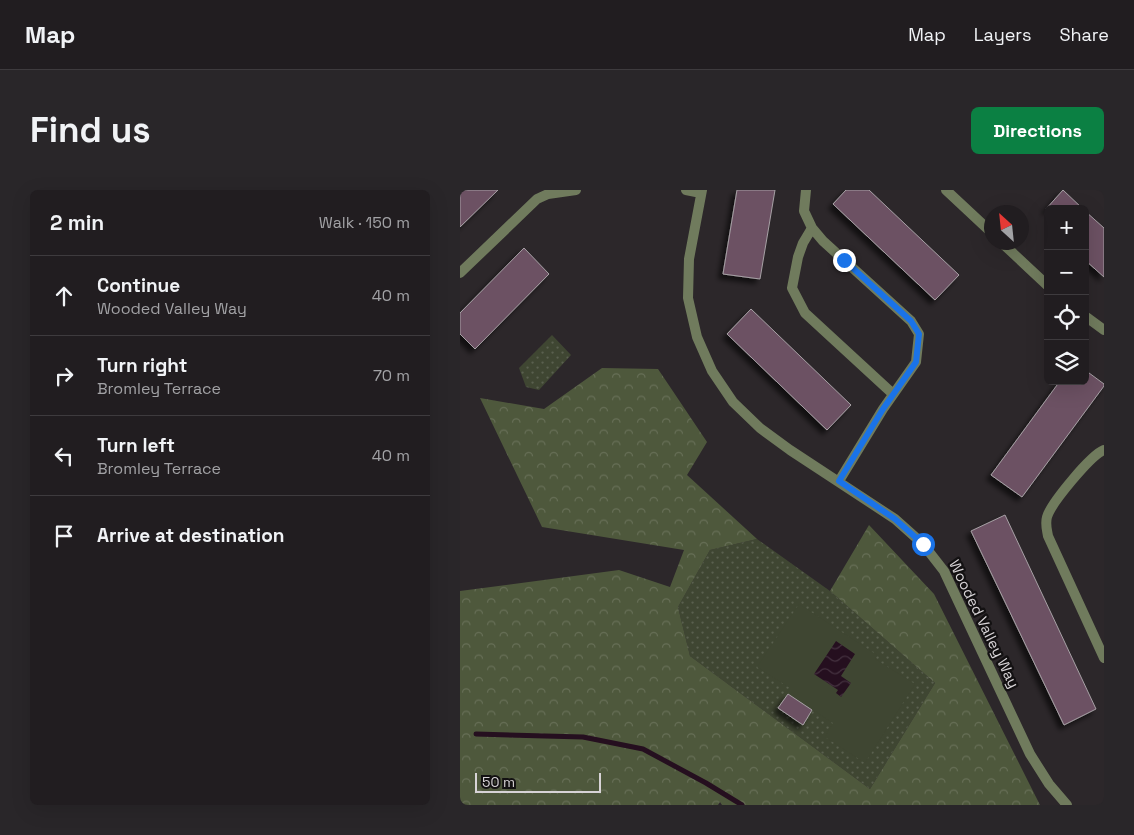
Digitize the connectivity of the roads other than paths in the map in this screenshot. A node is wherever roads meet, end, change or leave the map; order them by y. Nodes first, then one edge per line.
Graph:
1 (576, 190) edge
2 (686, 190) edge
3 (806, 190) edge
4 (946, 190) edge
5 (701, 192) edge
6 (984, 226) edge
7 (812, 228) junction
8 (1010, 250) edge
9 (460, 273) edge
10 (1044, 282) edge
11 (1089, 319) edge
12 (1104, 330) edge
13 (894, 394) junction
14 (1104, 450) edge
15 (839, 481) junction
16 (1104, 658) edge
17 (1067, 805) edge

1 - 9 street
2 - 5 street
3 - 7 street
4 - 6 street
5 - 15 street, Wooded Valley Way
7 - 13 street
7 - 13 street
8 - 10 street
11 - 12 street
13 - 15 street
14 - 16 street
15 - 17 street, Wooded Valley Way

